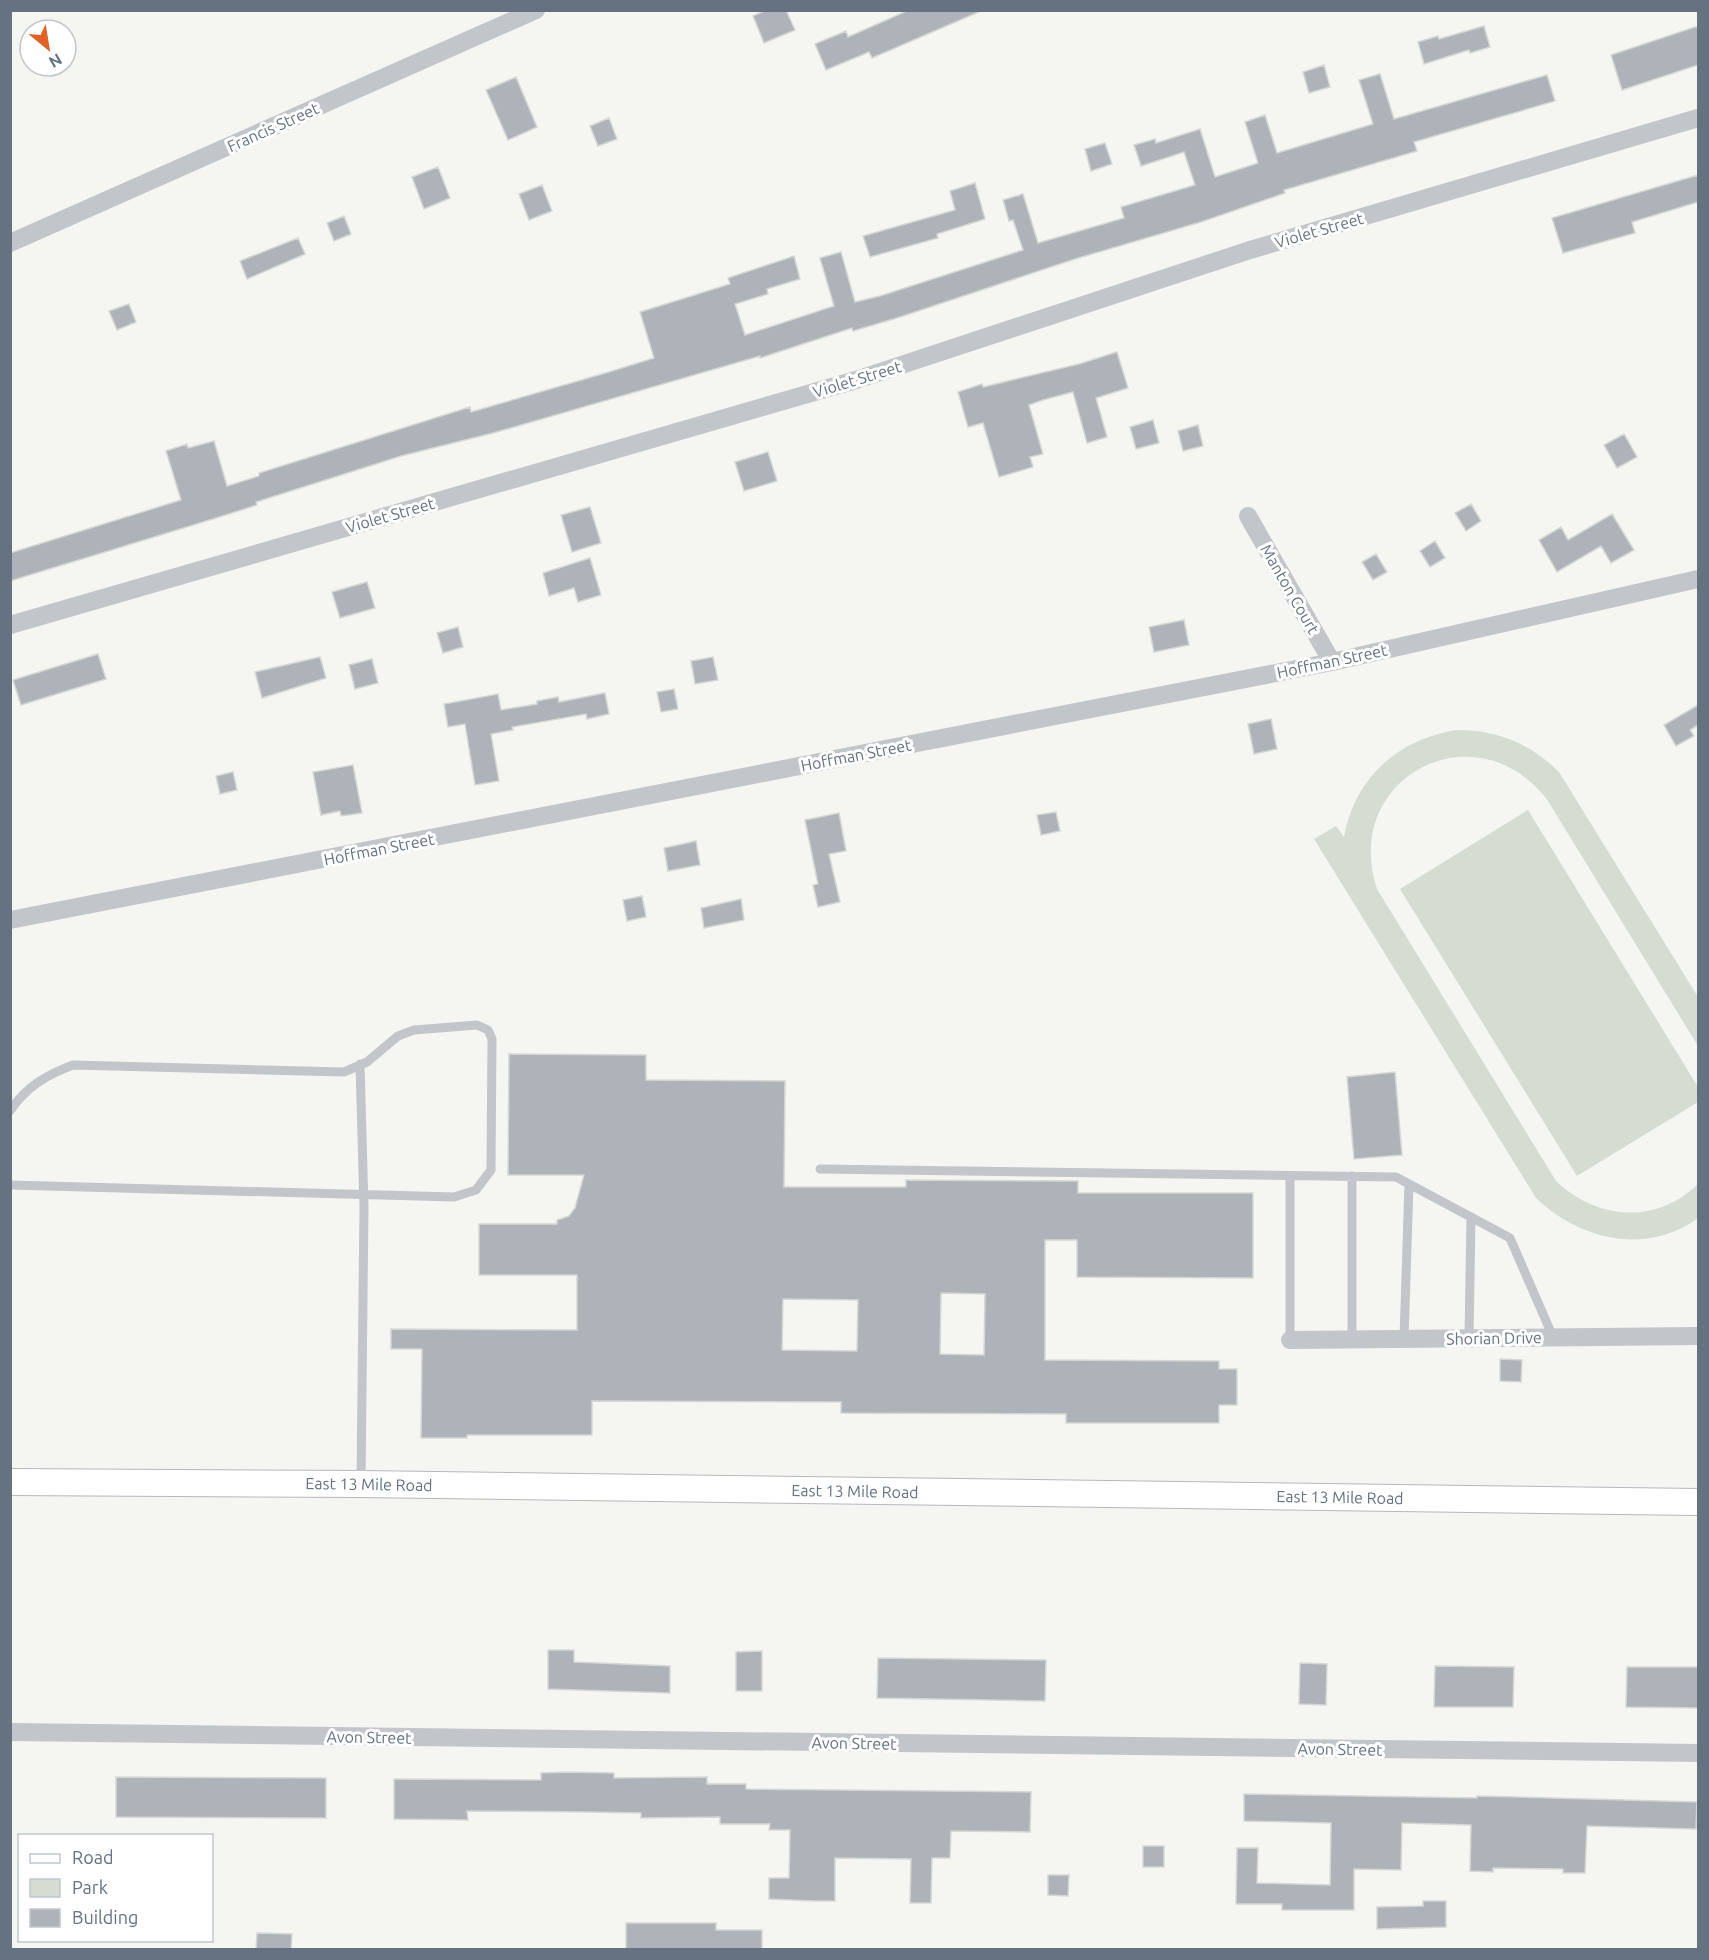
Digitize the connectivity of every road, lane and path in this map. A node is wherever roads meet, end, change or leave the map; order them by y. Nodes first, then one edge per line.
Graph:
1 (536, 10) edge
2 (1698, 118) edge
3 (10, 243) edge
4 (1248, 516) dead end
5 (1698, 579) edge
6 (10, 625) edge
7 (1332, 662) junction
8 (10, 920) edge
9 (360, 1064) junction
10 (10, 1111) edge
11 (820, 1169) dead end
12 (1290, 1176) junction
13 (1352, 1176) junction
14 (1409, 1184) junction
15 (10, 1185) edge
16 (364, 1195) junction
17 (1471, 1217) junction
18 (1698, 1335) edge
19 (1553, 1337) junction
20 (1469, 1338) junction
21 (1404, 1339) junction
22 (1290, 1340) joint
23 (1352, 1340) junction
24 (10, 1482) edge
25 (361, 1484) junction
26 (1698, 1502) edge
27 (10, 1732) edge
28 (1698, 1753) edge

1 - 3 street, Francis Street
2 - 6 street, Violet Street
4 - 7 street, Manton Court
5 - 7 street, Hoffman Street
7 - 8 street, Hoffman Street
9 - 10 lane
9 - 16 lane
9 - 16 lane
11 - 12 lane
12 - 13 lane
12 - 22 lane
13 - 14 lane
13 - 23 lane
14 - 17 lane
14 - 21 lane
15 - 16 lane
16 - 25 lane
17 - 19 lane
17 - 20 lane
18 - 19 street, Shorian Drive
19 - 20 street, Shorian Drive
20 - 21 street, Shorian Drive
21 - 23 street, Shorian Drive
22 - 23 street, Shorian Drive
24 - 25 main road, East 13 Mile Road
25 - 26 main road, East 13 Mile Road
27 - 28 street, Avon Street

